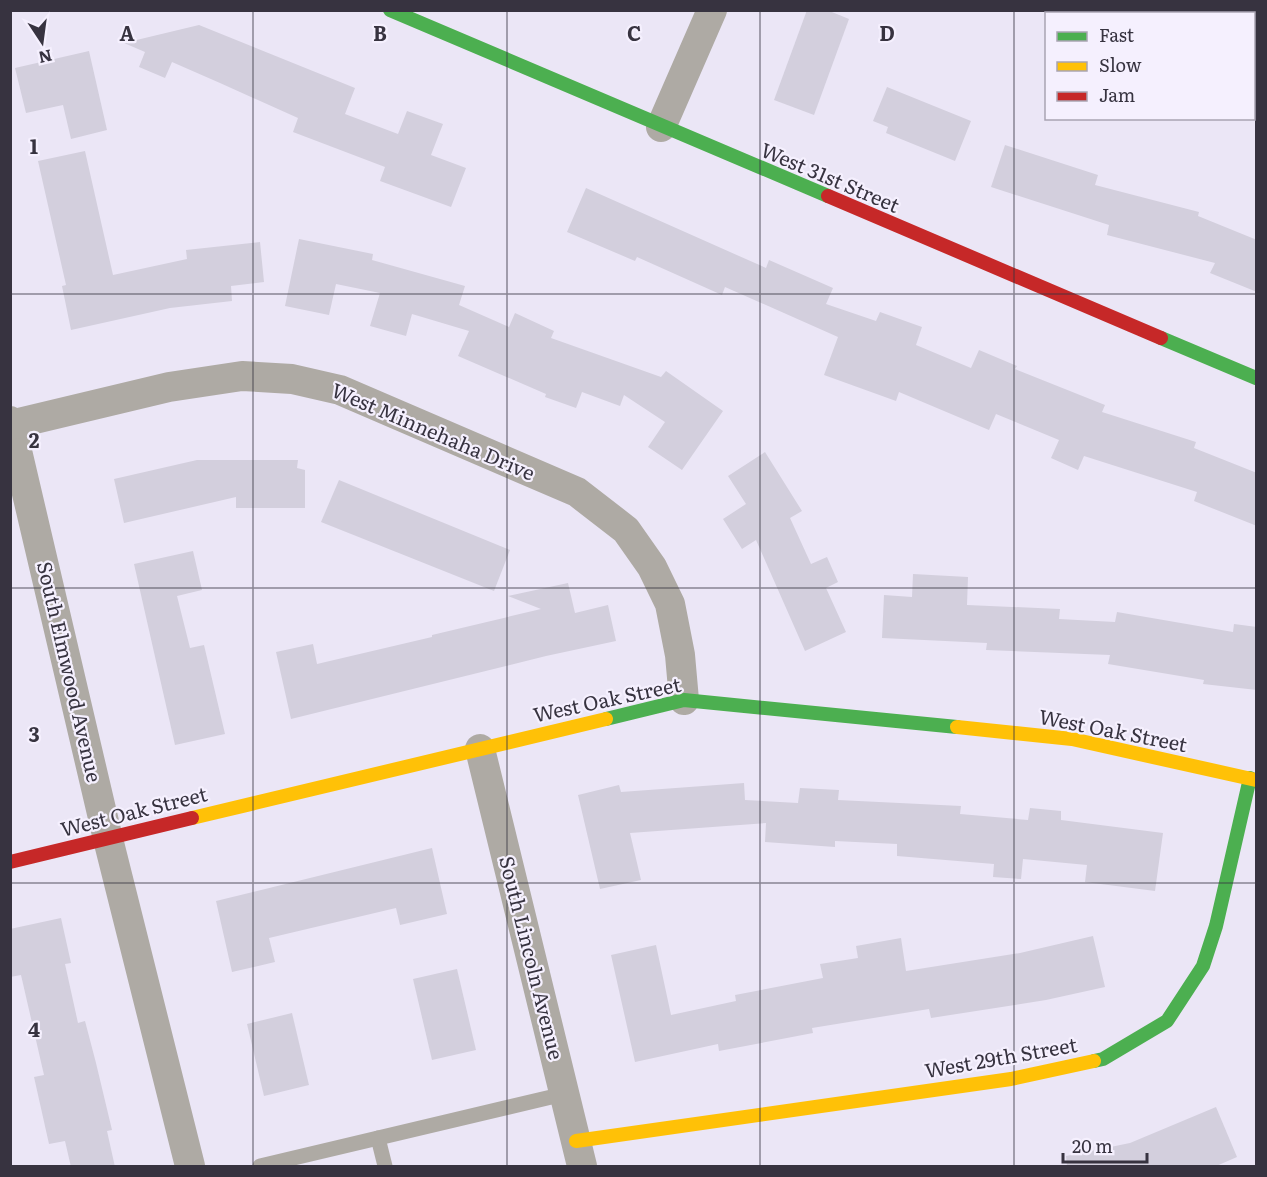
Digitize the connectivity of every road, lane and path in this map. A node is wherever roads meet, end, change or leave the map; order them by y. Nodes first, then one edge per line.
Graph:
1 (390, 10) edge
2 (712, 10) edge
3 (661, 127) junction
4 (1257, 378) edge
5 (11, 424) edge
6 (684, 700) junction
7 (480, 749) junction
8 (1253, 779) edge
9 (108, 839) junction
10 (10, 862) edge
11 (564, 1094) junction
12 (378, 1138) junction
13 (579, 1154) edge
14 (190, 1167) edge
15 (260, 1167) edge
16 (384, 1167) edge

1 - 3 street, West 31st Street
2 - 3 street
3 - 4 street, West 31st Street
5 - 6 street, West Minnehaha Drive
5 - 9 street, South Elmwood Avenue
6 - 7 street, West Oak Street
6 - 8 street, West Oak Street
7 - 9 street, West Oak Street
7 - 11 street, South Lincoln Avenue
8 - 13 street, West 29th Street
9 - 10 street, West Oak Street
9 - 14 street, South Elmwood Avenue
11 - 12 lane
11 - 13 street, South Lincoln Avenue
12 - 15 lane
12 - 16 lane

